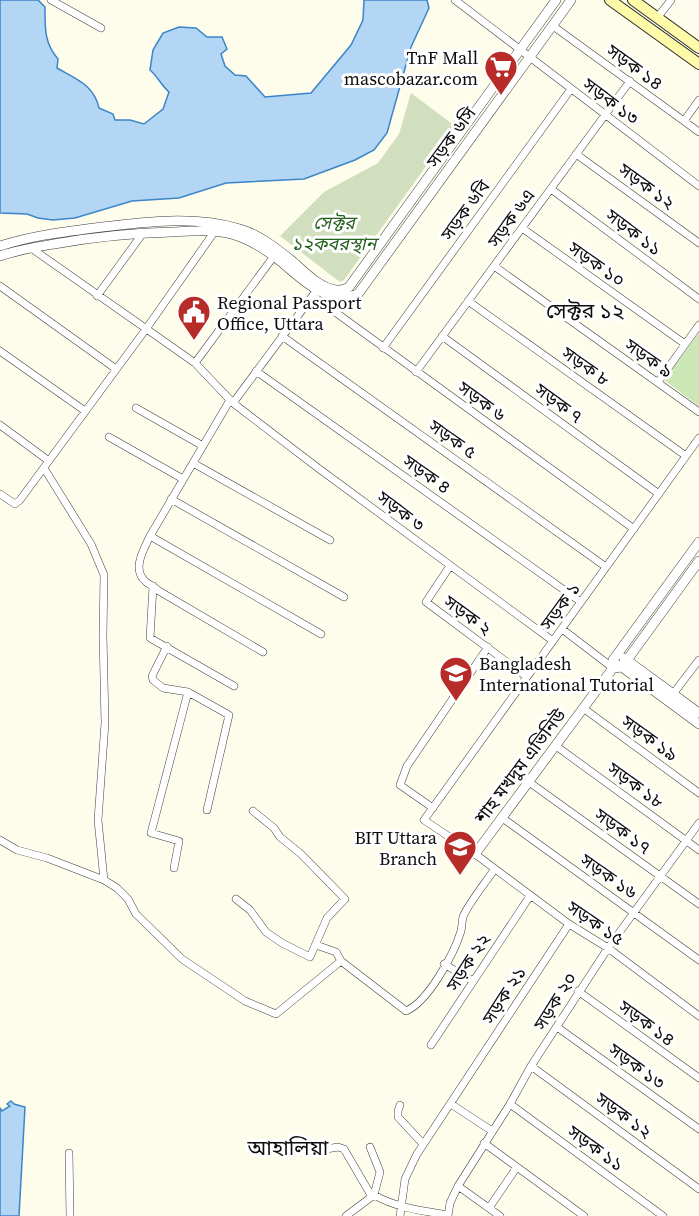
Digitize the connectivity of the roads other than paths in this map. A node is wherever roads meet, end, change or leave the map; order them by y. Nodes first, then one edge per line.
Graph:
1 (51, 0) edge
2 (454, 0) edge
3 (556, 0) edge
4 (572, 0) edge
5 (610, 0) edge
6 (633, 0) edge
7 (671, 0) edge
8 (657, 18) junction
9 (553, 26) junction
10 (101, 28) dead end
11 (699, 48) edge
12 (519, 51) junction
13 (529, 58) junction
14 (699, 64) edge
15 (630, 81) junction
16 (571, 89) junction
17 (699, 100) edge
18 (605, 115) junction
19 (684, 121) junction
20 (699, 132) edge
21 (576, 154) junction
22 (699, 186) edge
23 (551, 189) junction
24 (402, 213) junction
25 (412, 220) junction
26 (522, 228) junction
27 (215, 231) junction
28 (143, 233) junction
29 (699, 243) edge
30 (0, 246) edge
31 (31, 248) junction
32 (0, 256) edge
33 (274, 256) junction
34 (494, 266) junction
35 (0, 286) edge
36 (315, 293) junction
37 (343, 293) junction
38 (97, 296) junction
39 (699, 299) edge
40 (468, 301) junction
41 (335, 312) junction
42 (699, 325) edge
43 (146, 329) junction
44 (282, 336) junction
45 (442, 336) junction
46 (685, 344) junction
47 (383, 348) junction
48 (0, 351) edge
49 (195, 363) junction
50 (116, 369) junction
51 (256, 371) junction
52 (416, 372) junction
53 (658, 382) junction
54 (231, 401) junction
55 (136, 408) dead end
56 (85, 411) junction
57 (699, 411) edge
58 (0, 425) edge
59 (109, 437) dead end
60 (699, 438) edge
61 (203, 446) junction
62 (686, 456) junction
63 (193, 463) junction
64 (46, 465) junction
65 (183, 479) junction
66 (0, 494) edge
67 (659, 494) junction
68 (171, 500) junction
69 (633, 529) junction
70 (150, 536) junction
71 (330, 540) dead end
72 (699, 542) edge
73 (691, 554) junction
74 (699, 560) edge
75 (450, 566) junction
76 (606, 567) junction
77 (153, 586) junction
78 (344, 597) dead end
79 (581, 602) junction
80 (562, 629) junction
81 (321, 634) dead end
82 (553, 641) junction
83 (167, 646) junction
84 (488, 647) junction
85 (262, 652) dead end
86 (699, 660) edge
87 (618, 662) junction
88 (527, 677) junction
89 (234, 686) dead end
90 (188, 692) junction
91 (673, 694) junction
92 (583, 708) junction
93 (699, 712) edge
94 (699, 723) edge
95 (556, 746) junction
96 (529, 782) junction
97 (699, 793) edge
98 (433, 808) junction
99 (207, 810) dead end
100 (252, 811) dead end
101 (501, 817) junction
102 (424, 820) joint
103 (699, 823) edge
104 (0, 840) edge
105 (687, 840) junction
106 (699, 849) edge
107 (475, 854) junction
108 (174, 868) dead end
109 (494, 870) junction
110 (660, 876) junction
111 (104, 880) junction
112 (530, 896) junction
113 (236, 899) dead end
114 (699, 904) edge
115 (634, 912) junction
116 (569, 924) junction
117 (316, 945) junction
118 (608, 948) junction
119 (699, 960) edge
120 (341, 961) junction
121 (444, 964) junction
122 (473, 981) junction
123 (578, 992) junction
124 (699, 1016) edge
125 (557, 1027) junction
126 (431, 1045) dead end
127 (531, 1066) junction
128 (699, 1078) edge
129 (451, 1104) junction
130 (510, 1104) junction
131 (400, 1105) dead end
132 (699, 1129) edge
133 (492, 1131) junction
134 (484, 1143) junction
135 (423, 1144) junction
136 (370, 1147) dead end
137 (315, 1151) dead end
138 (69, 1153) dead end
139 (517, 1167) junction
140 (458, 1186) junction
141 (699, 1190) edge
142 (373, 1196) junction
143 (401, 1207) junction
144 (489, 1208) junction
145 (70, 1216) edge
146 (346, 1216) edge
147 (400, 1216) edge
148 (448, 1216) edge
149 (500, 1216) edge
150 (584, 1216) edge
151 (663, 1216) edge

1 - 10 street
2 - 12 street, সড়ক ১৩
3 - 12 street, সড়ক ৬সি
4 - 9 street, সড়ক ৬সি
5 - 14 main road
6 - 8 main road
7 - 8 street
8 - 11 main road
9 - 13 street, সড়ক ৬সি
9 - 15 street, সড়ক ১৪
12 - 13 street, সড়ক ১৩
12 - 24 street, সড়ক ৬সি
13 - 16 street, সড়ক ১৩
13 - 25 street, সড়ক ৬সি
15 - 18 street, সড়ক ৬এ
15 - 19 street, সড়ক ১৪
16 - 18 street, সড়ক ১৩
16 - 47 street, সড়ক ৬বি
17 - 19 street
18 - 21 street, সড়ক ৬এ
18 - 22 street, সড়ক ১৩
19 - 20 street, সড়ক ১৪
21 - 23 street, সড়ক ৬এ
21 - 29 street, সড়ক ১২
23 - 26 street, সড়ক ৬এ
23 - 39 street, সড়ক ১১
24 - 25 street
24 - 37 street, সড়ক ৬সি
25 - 37 street, সড়ক ৬সি
26 - 34 street, সড়ক ৬এ
26 - 46 street, সড়ক ১০
27 - 28 street
27 - 33 street
27 - 43 street
28 - 31 street
28 - 38 street
30 - 37 street
31 - 32 street
31 - 38 street, সড়ক ৩
33 - 36 street
33 - 49 street
34 - 40 street, সড়ক ৬এ
34 - 53 street, সড়ক ৯
35 - 50 street
36 - 37 street
36 - 41 street, সড়ক ৬
36 - 44 street
37 - 41 street
38 - 43 street, সড়ক ৩
40 - 45 street, সড়ক ৬এ
40 - 62 street, সড়ক ৮
41 - 47 street, সড়ক ৬
42 - 46 street
43 - 49 street, সড়ক ৩
43 - 50 street
44 - 51 street
44 - 76 street, সড়ক ৫
45 - 52 street, সড়ক ৬এ
45 - 67 street, সড়ক ৭
46 - 53 street
47 - 52 street, সড়ক ৬
48 - 56 street
49 - 54 street, সড়ক ৩
50 - 56 street
51 - 54 street
51 - 79 street, সড়ক ৪
52 - 69 street, সড়ক ৬
53 - 57 street, সড়ক ৯
54 - 61 street
54 - 75 street, সড়ক ৩
55 - 61 street
56 - 64 street
58 - 64 street
59 - 65 street
60 - 62 street, সড়ক ১
61 - 63 street
62 - 67 street, সড়ক ১
63 - 65 street
63 - 71 street
64 - 66 street
64 - 111 street
65 - 68 street
67 - 69 street, সড়ক ১
68 - 70 street
68 - 78 street
69 - 76 street, সড়ক ১
70 - 77 street
70 - 81 street
72 - 73 street, শাহ মখদুম এভিনিউ
73 - 74 street
73 - 87 street, শাহ মখদুম এভিনিউ
74 - 87 street, শাহ মখদুম এভিনিউ
75 - 82 street, সড়ক ৩
75 - 84 street, সড়ক ২
76 - 79 street, সড়ক ১
77 - 83 street
77 - 85 street
79 - 80 street, সড়ক ১
80 - 82 street, সড়ক ১
80 - 87 street
82 - 88 street, সড়ক ১
83 - 89 street
83 - 90 street
84 - 88 street, সড়ক ২
84 - 98 street
86 - 91 street
87 - 91 street
87 - 92 street, শাহ মখদুম এভিনিউ
87 - 94 street
88 - 98 street, সড়ক ১
90 - 99 street
90 - 108 street
91 - 93 street
92 - 95 street, শাহ মখদুম এভিনিউ
92 - 97 street, সড়ক ১৯
95 - 96 street, শাহ মখদুম এভিনিউ
95 - 105 street, সড়ক ১৮
96 - 101 street, শাহ মখদুম এভিনিউ
96 - 110 street, সড়ক ১৭
98 - 102 street, সড়ক ১
100 - 117 street
101 - 107 street, শাহ মখদুম এভিনিউ
101 - 115 street, সড়ক ১৬
102 - 107 street, সড়ক ১৫
103 - 105 street, সড়ক ২০
104 - 111 street
105 - 106 street, সড়ক ১৮
105 - 110 street, সড়ক ২০
107 - 109 street, সড়ক ১৫
109 - 112 street, সড়ক ১৫
109 - 121 street
110 - 114 street, সড়ক ১৭
110 - 115 street, সড়ক ২০
111 - 120 street
112 - 116 street, সড়ক ১৫
112 - 122 street, সড়ক ২২
113 - 117 street
115 - 118 street, সড়ক ২০
115 - 119 street, সড়ক ১৬
116 - 118 street, সড়ক ১৫
116 - 129 street, সড়ক ২১
117 - 120 street
118 - 123 street, সড়ক ২০
118 - 124 street, সড়ক ১৫
120 - 121 street
121 - 122 street
122 - 126 street, সড়ক ২২
123 - 125 street, সড়ক ২০
123 - 128 street, সড়ক ১৪
125 - 127 street, সড়ক ২০
125 - 132 street, সড়ক ১৩
127 - 130 street, সড়ক ২০
127 - 141 street, সড়ক ১২
129 - 133 street
129 - 135 street, সড়ক ২১
130 - 133 street, সড়ক ২০
130 - 151 street, সড়ক ১১
131 - 135 street
133 - 134 street, সড়ক ২০
134 - 139 street
134 - 140 street, সড়ক ২০
135 - 143 street, সড়ক ২১
136 - 142 street
137 - 142 street
138 - 145 street
139 - 144 street
139 - 150 street
140 - 144 street
140 - 148 street, সড়ক ২০
142 - 143 street
142 - 146 street
143 - 147 street, সড়ক ২১
143 - 148 street
144 - 149 street

